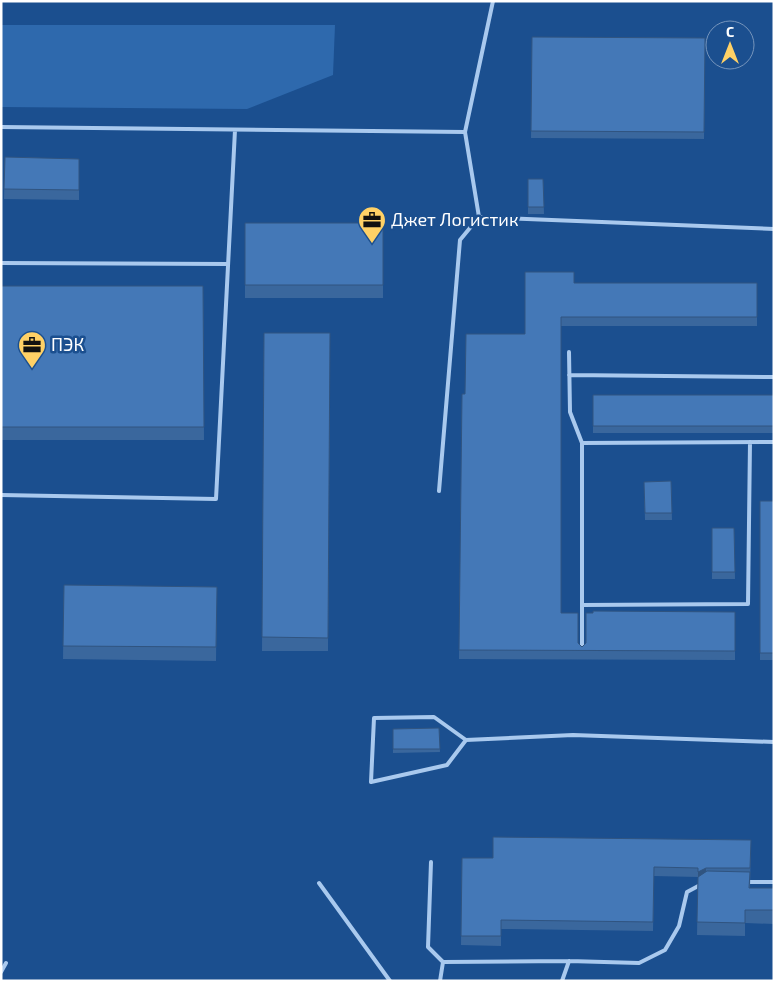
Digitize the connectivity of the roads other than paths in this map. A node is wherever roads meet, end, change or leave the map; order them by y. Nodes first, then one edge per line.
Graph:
1 (493, 1) edge
2 (1, 127) edge
3 (235, 130) junction
4 (466, 132) junction
5 (479, 217) junction
6 (774, 229) edge
7 (1, 262) edge
8 (228, 264) junction
9 (569, 352) dead end
10 (569, 375) junction
11 (774, 377) edge
12 (750, 442) junction
13 (774, 442) edge
14 (582, 443) junction
15 (439, 491) dead end
16 (1, 495) edge
17 (582, 605) junction
18 (582, 652) edge
19 (466, 740) junction
20 (774, 742) edge
21 (431, 862) dead end
22 (706, 881) edge
23 (735, 882) edge
24 (774, 882) edge
25 (319, 883) dead end
26 (570, 961) junction
27 (443, 962) junction
28 (6, 963) dead end
29 (1, 972) edge
30 (390, 981) edge
31 (440, 981) edge
32 (562, 981) edge

1 - 4 lane
2 - 3 lane
3 - 4 lane
3 - 8 lane
4 - 5 lane
5 - 6 lane
5 - 15 lane
7 - 8 lane
8 - 16 lane
9 - 10 lane
10 - 11 lane
10 - 14 lane
12 - 13 lane
12 - 14 lane
12 - 17 lane
14 - 17 lane
17 - 18 lane
19 - 19 lane
19 - 20 lane
21 - 27 lane
22 - 26 lane
23 - 24 lane
25 - 30 lane
26 - 27 lane
26 - 32 lane
27 - 31 lane
28 - 29 lane

